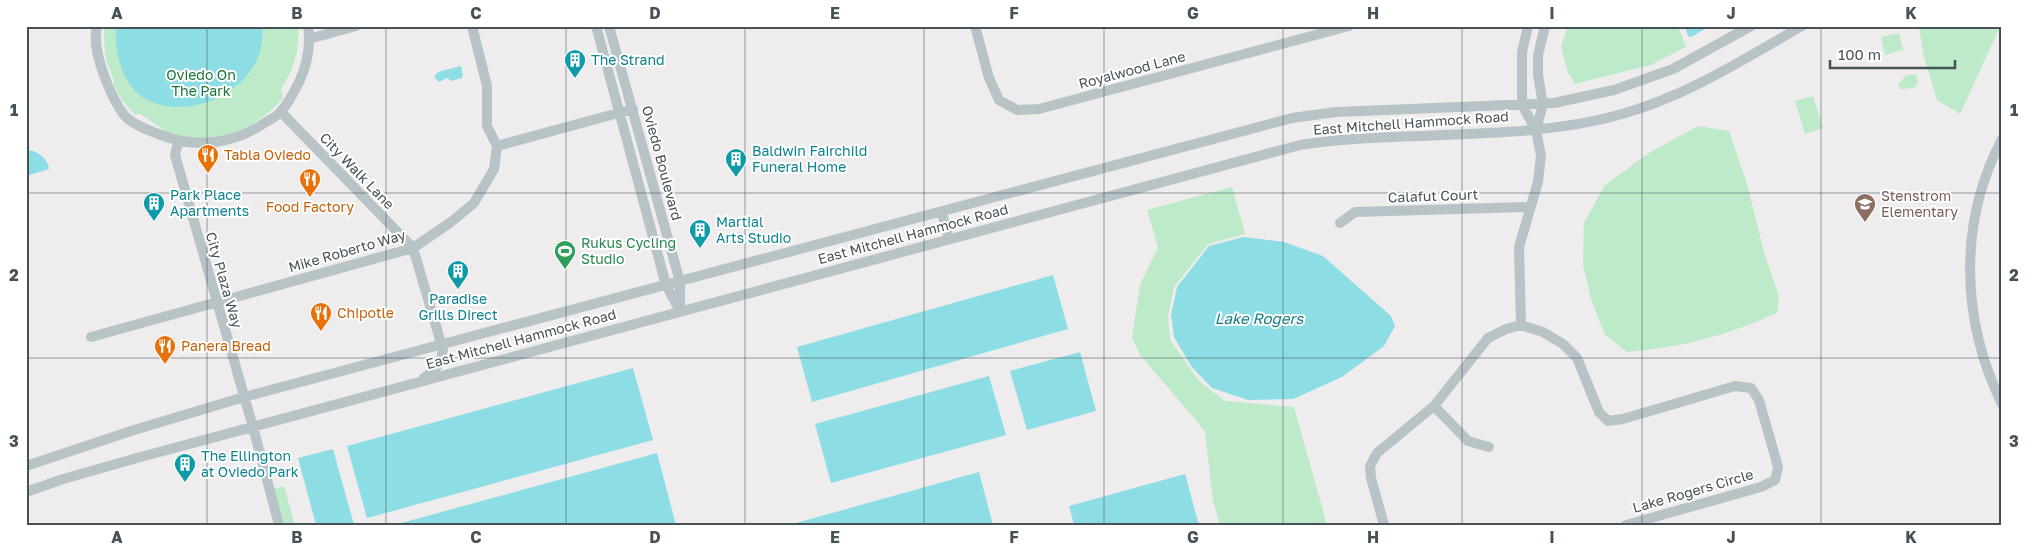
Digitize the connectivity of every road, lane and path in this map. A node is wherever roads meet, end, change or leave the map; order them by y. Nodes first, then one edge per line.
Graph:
1 (97, 26) edge
2 (308, 26) edge
3 (356, 26) edge
4 (472, 26) edge
5 (596, 26) edge
6 (609, 26) edge
7 (975, 26) edge
8 (1349, 26) edge
9 (1528, 26) edge
10 (1544, 26) edge
11 (1751, 26) edge
12 (1802, 26) edge
13 (309, 39) junction
14 (1542, 104) junction
15 (1522, 105) junction
16 (633, 109) junction
17 (281, 112) junction
18 (620, 112) junction
19 (1536, 130) junction
20 (2001, 140) edge
21 (178, 142) junction
22 (497, 146) junction
23 (1529, 207) junction
24 (942, 213) junction
25 (1340, 223) dead end
26 (948, 239) junction
27 (413, 248) junction
28 (680, 282) junction
29 (666, 286) junction
30 (216, 302) junction
31 (680, 311) junction
32 (1521, 325) junction
33 (91, 337) dead end
34 (441, 344) junction
35 (418, 382) junction
36 (244, 397) junction
37 (2002, 404) edge
38 (1434, 406) junction
39 (253, 427) junction
40 (1488, 447) dead end
41 (26, 466) edge
42 (26, 492) edge
43 (279, 525) edge
44 (1384, 525) edge
45 (1626, 525) edge

1 - 21 street
2 - 13 street
3 - 13 street
4 - 22 street
5 - 18 street, Oviedo Boulevard
6 - 16 street, Oviedo Boulevard
7 - 8 street, Royalwood Lane
9 - 15 street
10 - 14 street
11 - 14 street, East Mitchell Hammock Road
12 - 19 street, East Mitchell Hammock Road
13 - 17 street
14 - 15 street, East Mitchell Hammock Road
14 - 19 street
15 - 19 street
15 - 24 street, East Mitchell Hammock Road
16 - 18 street
16 - 28 street, Oviedo Boulevard
17 - 21 street
17 - 27 street, City Walk Lane
18 - 22 street
18 - 29 street, Oviedo Boulevard
19 - 23 street
19 - 26 street, East Mitchell Hammock Road
20 - 37 street
21 - 30 street, City Plaza Way
22 - 27 street, Mike Roberto Way
23 - 25 street, Calafut Court
23 - 32 street
24 - 26 street
24 - 28 street, East Mitchell Hammock Road
26 - 31 street, East Mitchell Hammock Road
27 - 30 street, Mike Roberto Way
27 - 34 street
28 - 29 street, East Mitchell Hammock Road
28 - 31 street, Oviedo Boulevard
29 - 31 street, Oviedo Boulevard
29 - 34 street, East Mitchell Hammock Road
30 - 33 street, Mike Roberto Way
30 - 36 street, City Plaza Way
31 - 35 street, East Mitchell Hammock Road
32 - 38 street
32 - 45 street, Lake Rogers Circle
34 - 35 street
34 - 36 street, East Mitchell Hammock Road
35 - 39 street, East Mitchell Hammock Road
36 - 39 street, City Plaza Way
36 - 41 street, East Mitchell Hammock Road
38 - 40 street
38 - 44 street
39 - 42 street, East Mitchell Hammock Road
39 - 43 street, City Plaza Way

